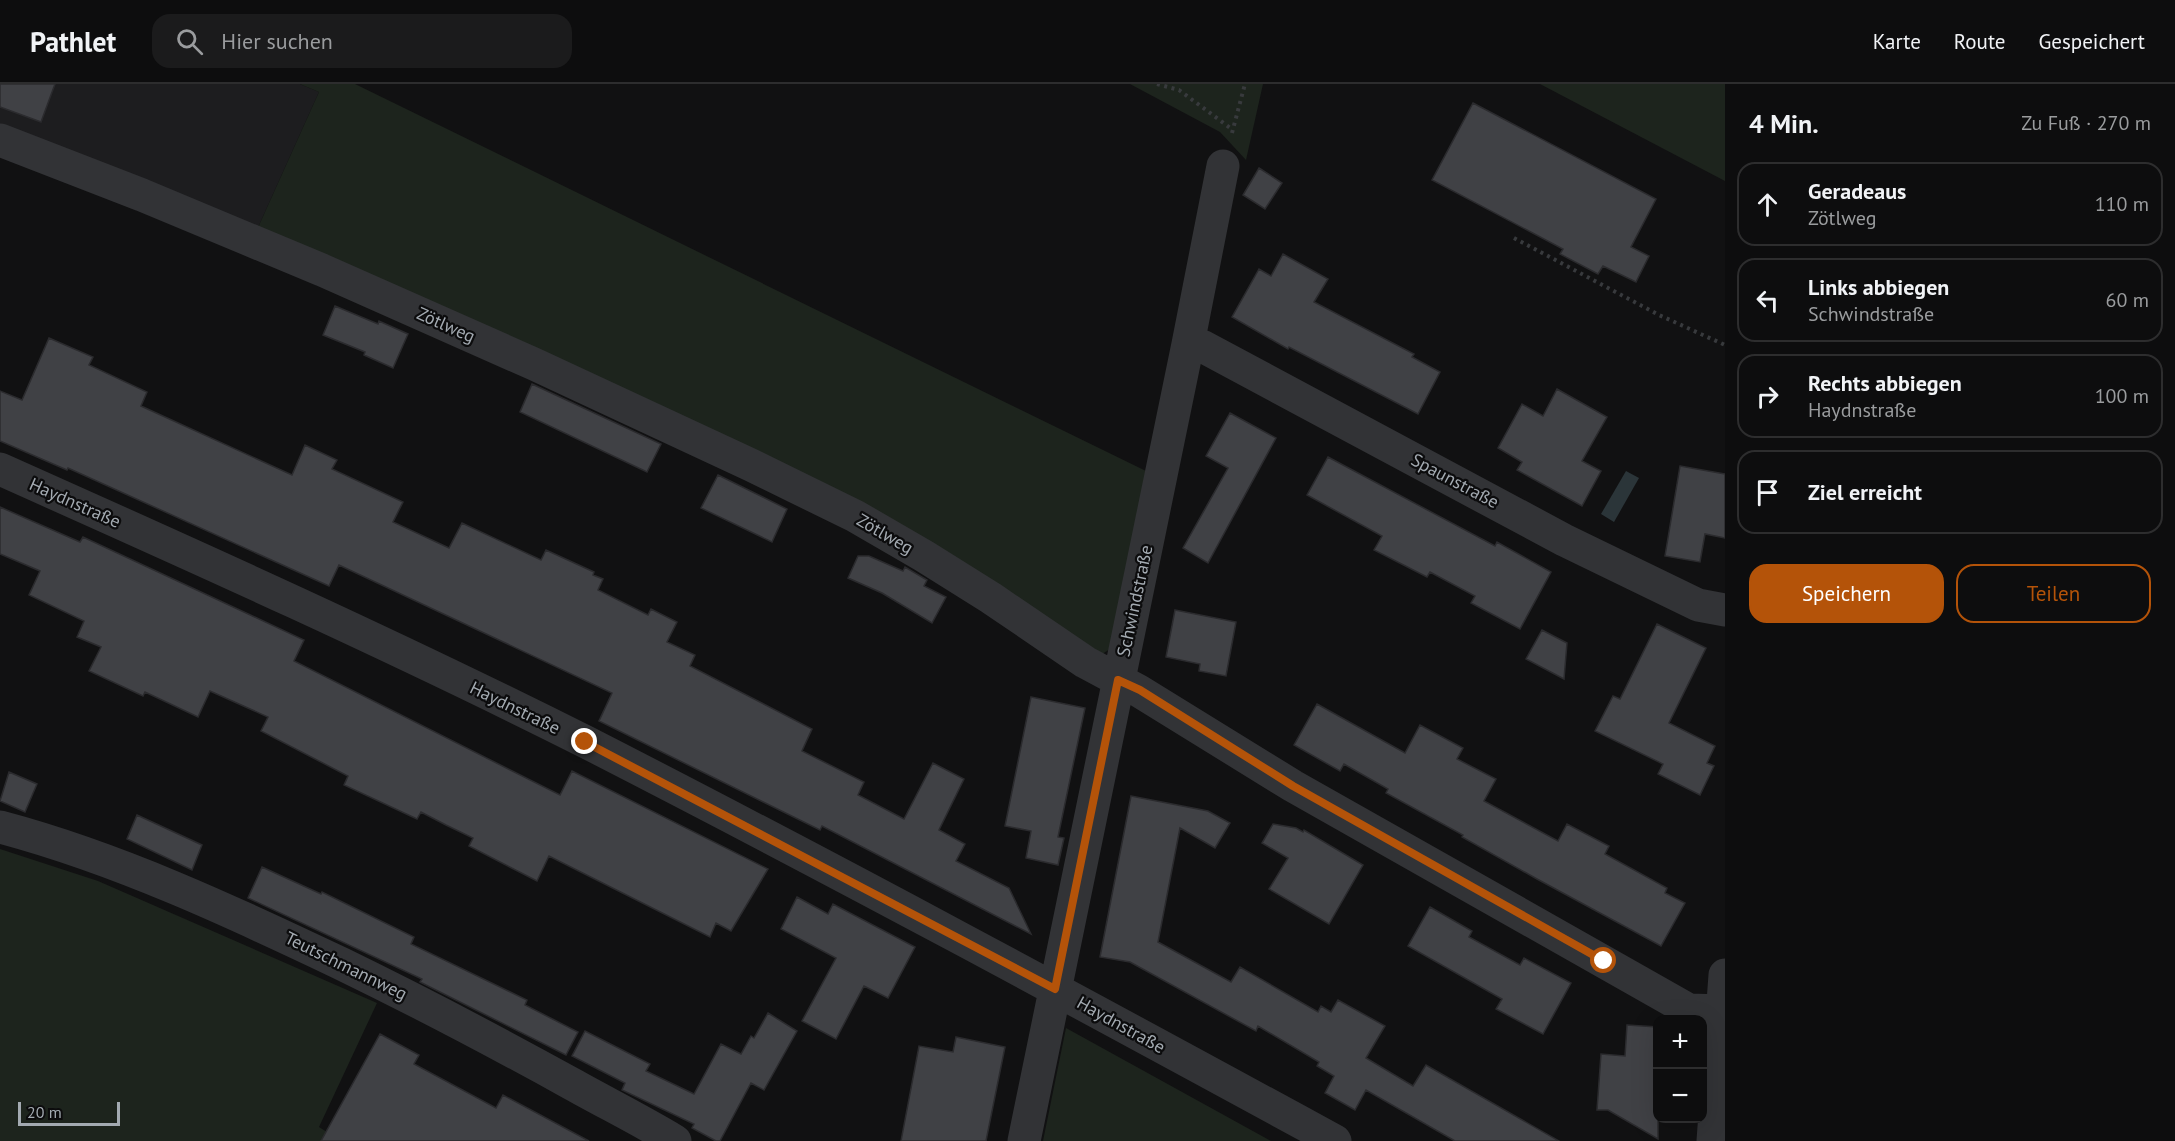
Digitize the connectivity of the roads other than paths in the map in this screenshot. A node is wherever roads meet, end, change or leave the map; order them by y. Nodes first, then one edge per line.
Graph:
1 (0, 140) edge
2 (1223, 166) road end
3 (1188, 344) junction
4 (0, 469) edge
5 (1725, 610) edge
6 (1118, 680) junction
7 (0, 827) edge
8 (1725, 975) edge
9 (1055, 989) junction
10 (1723, 1011) junction
11 (675, 1141) edge
12 (1024, 1141) edge
13 (1335, 1141) edge
14 (1713, 1141) edge

1 - 6 street, Zötlweg
2 - 3 street, Schwindstraße
3 - 5 street, Spaunstraße
3 - 6 street, Schwindstraße
4 - 9 street, Haydnstraße
6 - 9 street, Schwindstraße
6 - 10 street, Zötlweg
7 - 11 street, Teutschmannweg
8 - 10 street
9 - 12 street, Schwindstraße
9 - 13 street, Haydnstraße
10 - 14 street

